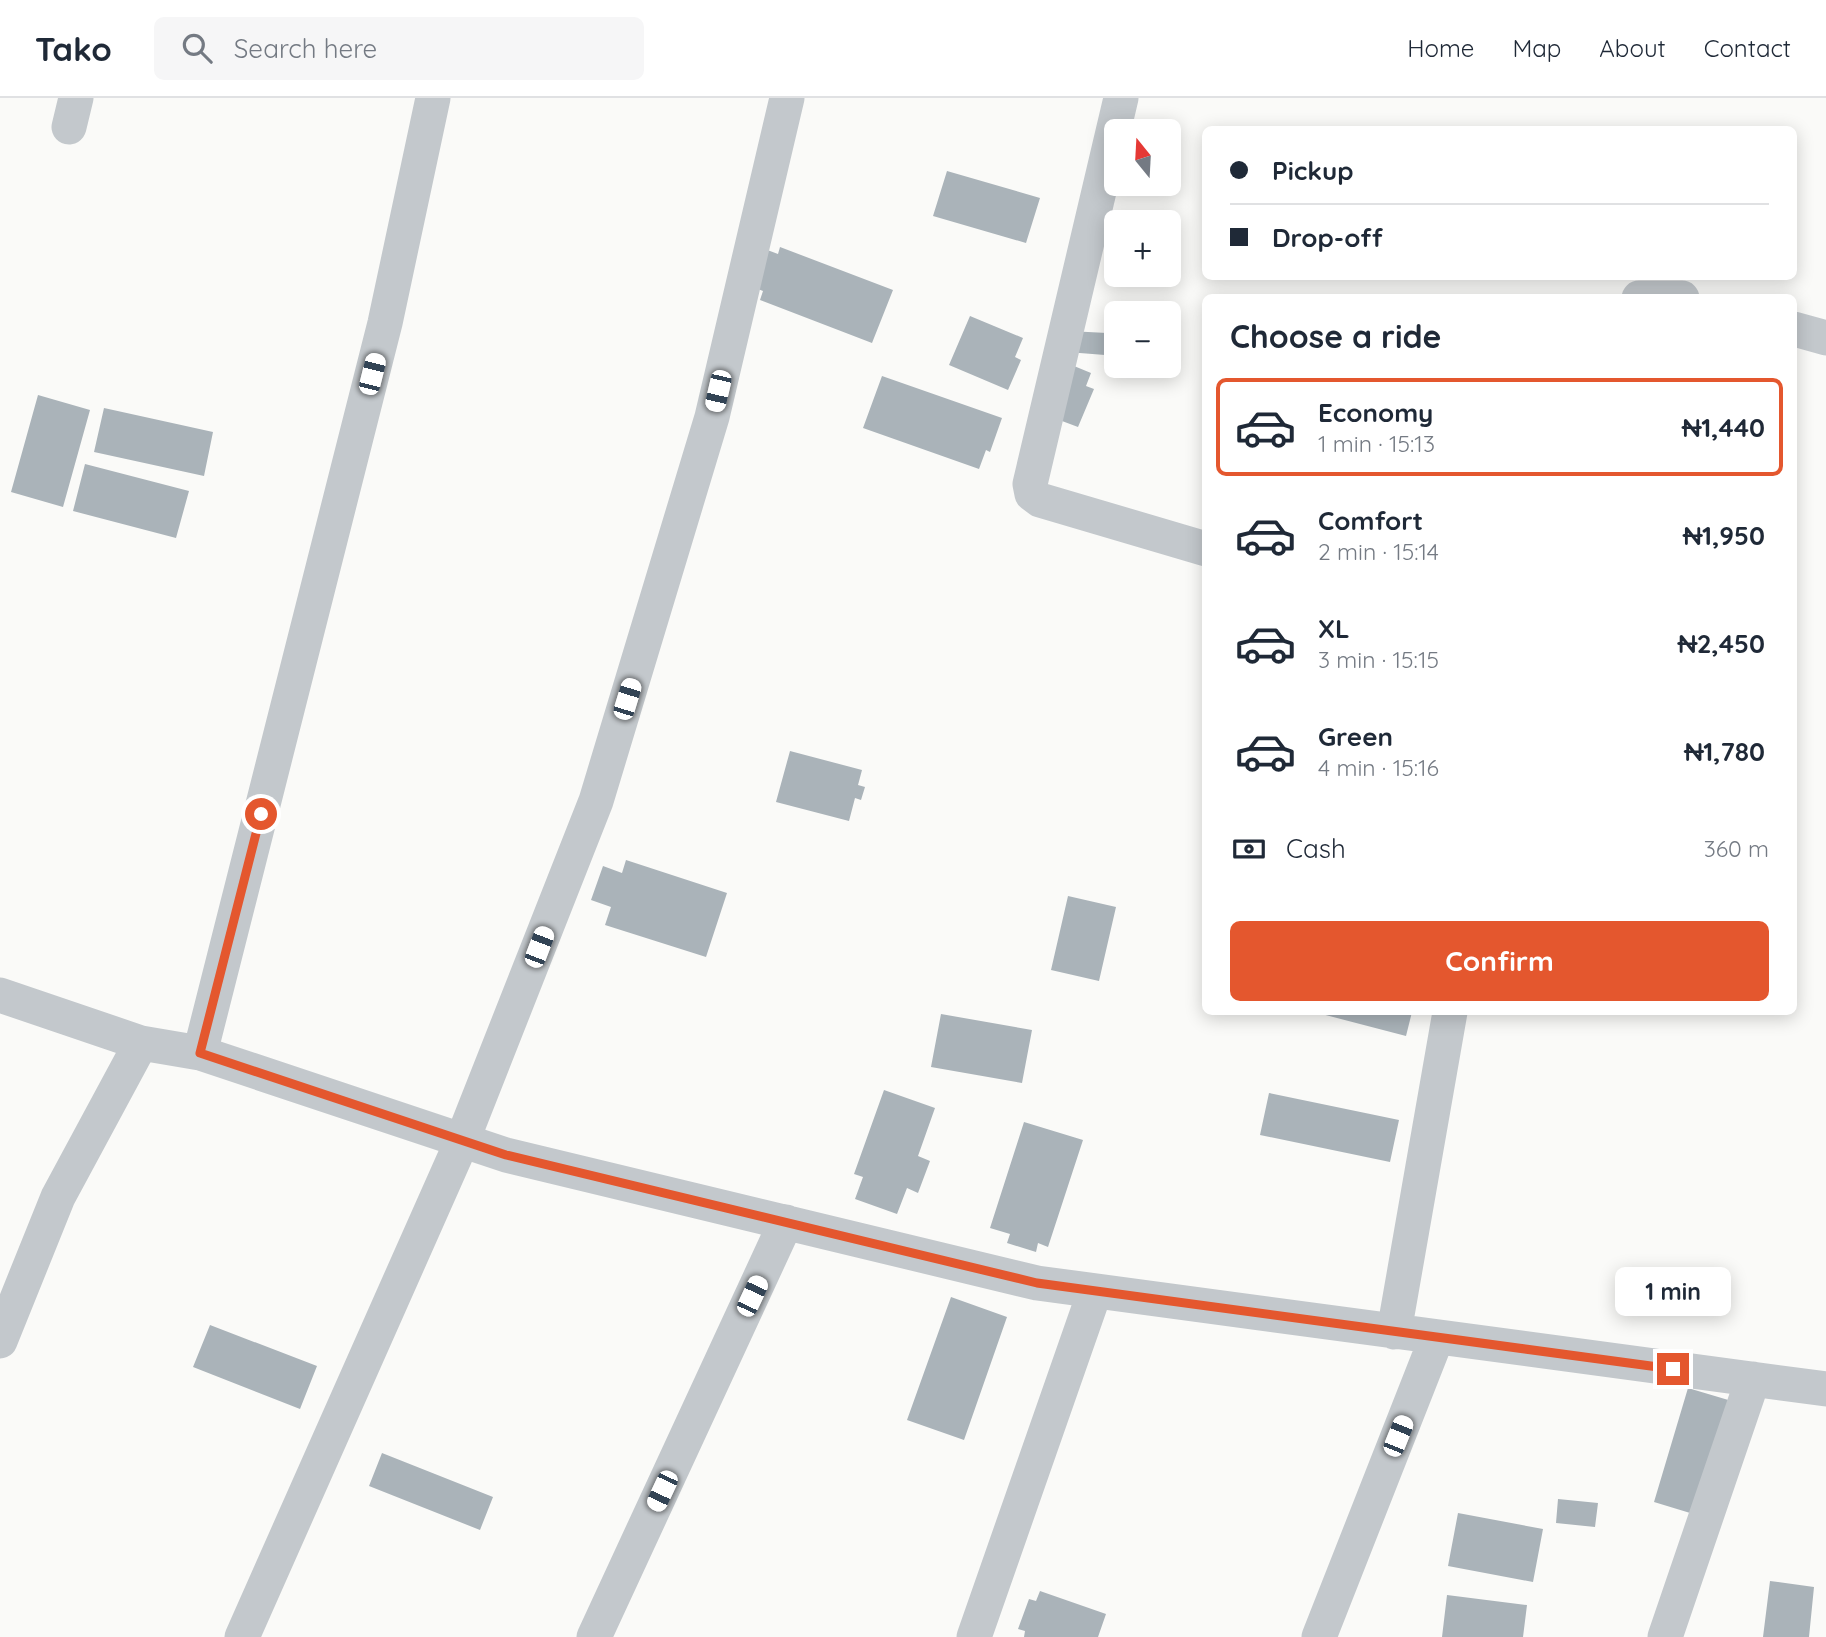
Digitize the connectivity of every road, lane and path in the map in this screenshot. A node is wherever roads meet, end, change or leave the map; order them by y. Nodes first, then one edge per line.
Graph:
1 (433, 98) edge
2 (787, 98) edge
3 (1121, 98) edge
4 (1797, 330) edge
5 (1826, 338) edge
6 (1202, 548) edge
7 (0, 995) edge
8 (1449, 1015) edge
9 (141, 1043) junction
10 (200, 1053) junction
11 (462, 1141) junction
12 (786, 1222) junction
13 (1095, 1291) junction
14 (1394, 1332) junction
15 (1437, 1337) junction
16 (0, 1341) edge
17 (1753, 1379) junction
18 (1826, 1389) edge
19 (242, 1637) edge
20 (594, 1637) edge
21 (974, 1637) edge
22 (1319, 1637) edge
23 (1665, 1637) edge

1 - 10 street
2 - 11 street
3 - 6 street
4 - 5 street
7 - 9 street
8 - 14 street
9 - 10 street
9 - 16 street
10 - 11 street
11 - 12 street
11 - 19 street
12 - 13 street
12 - 20 street
13 - 14 street
13 - 21 street
14 - 15 street
15 - 17 street
15 - 22 street
17 - 18 street
17 - 23 street

